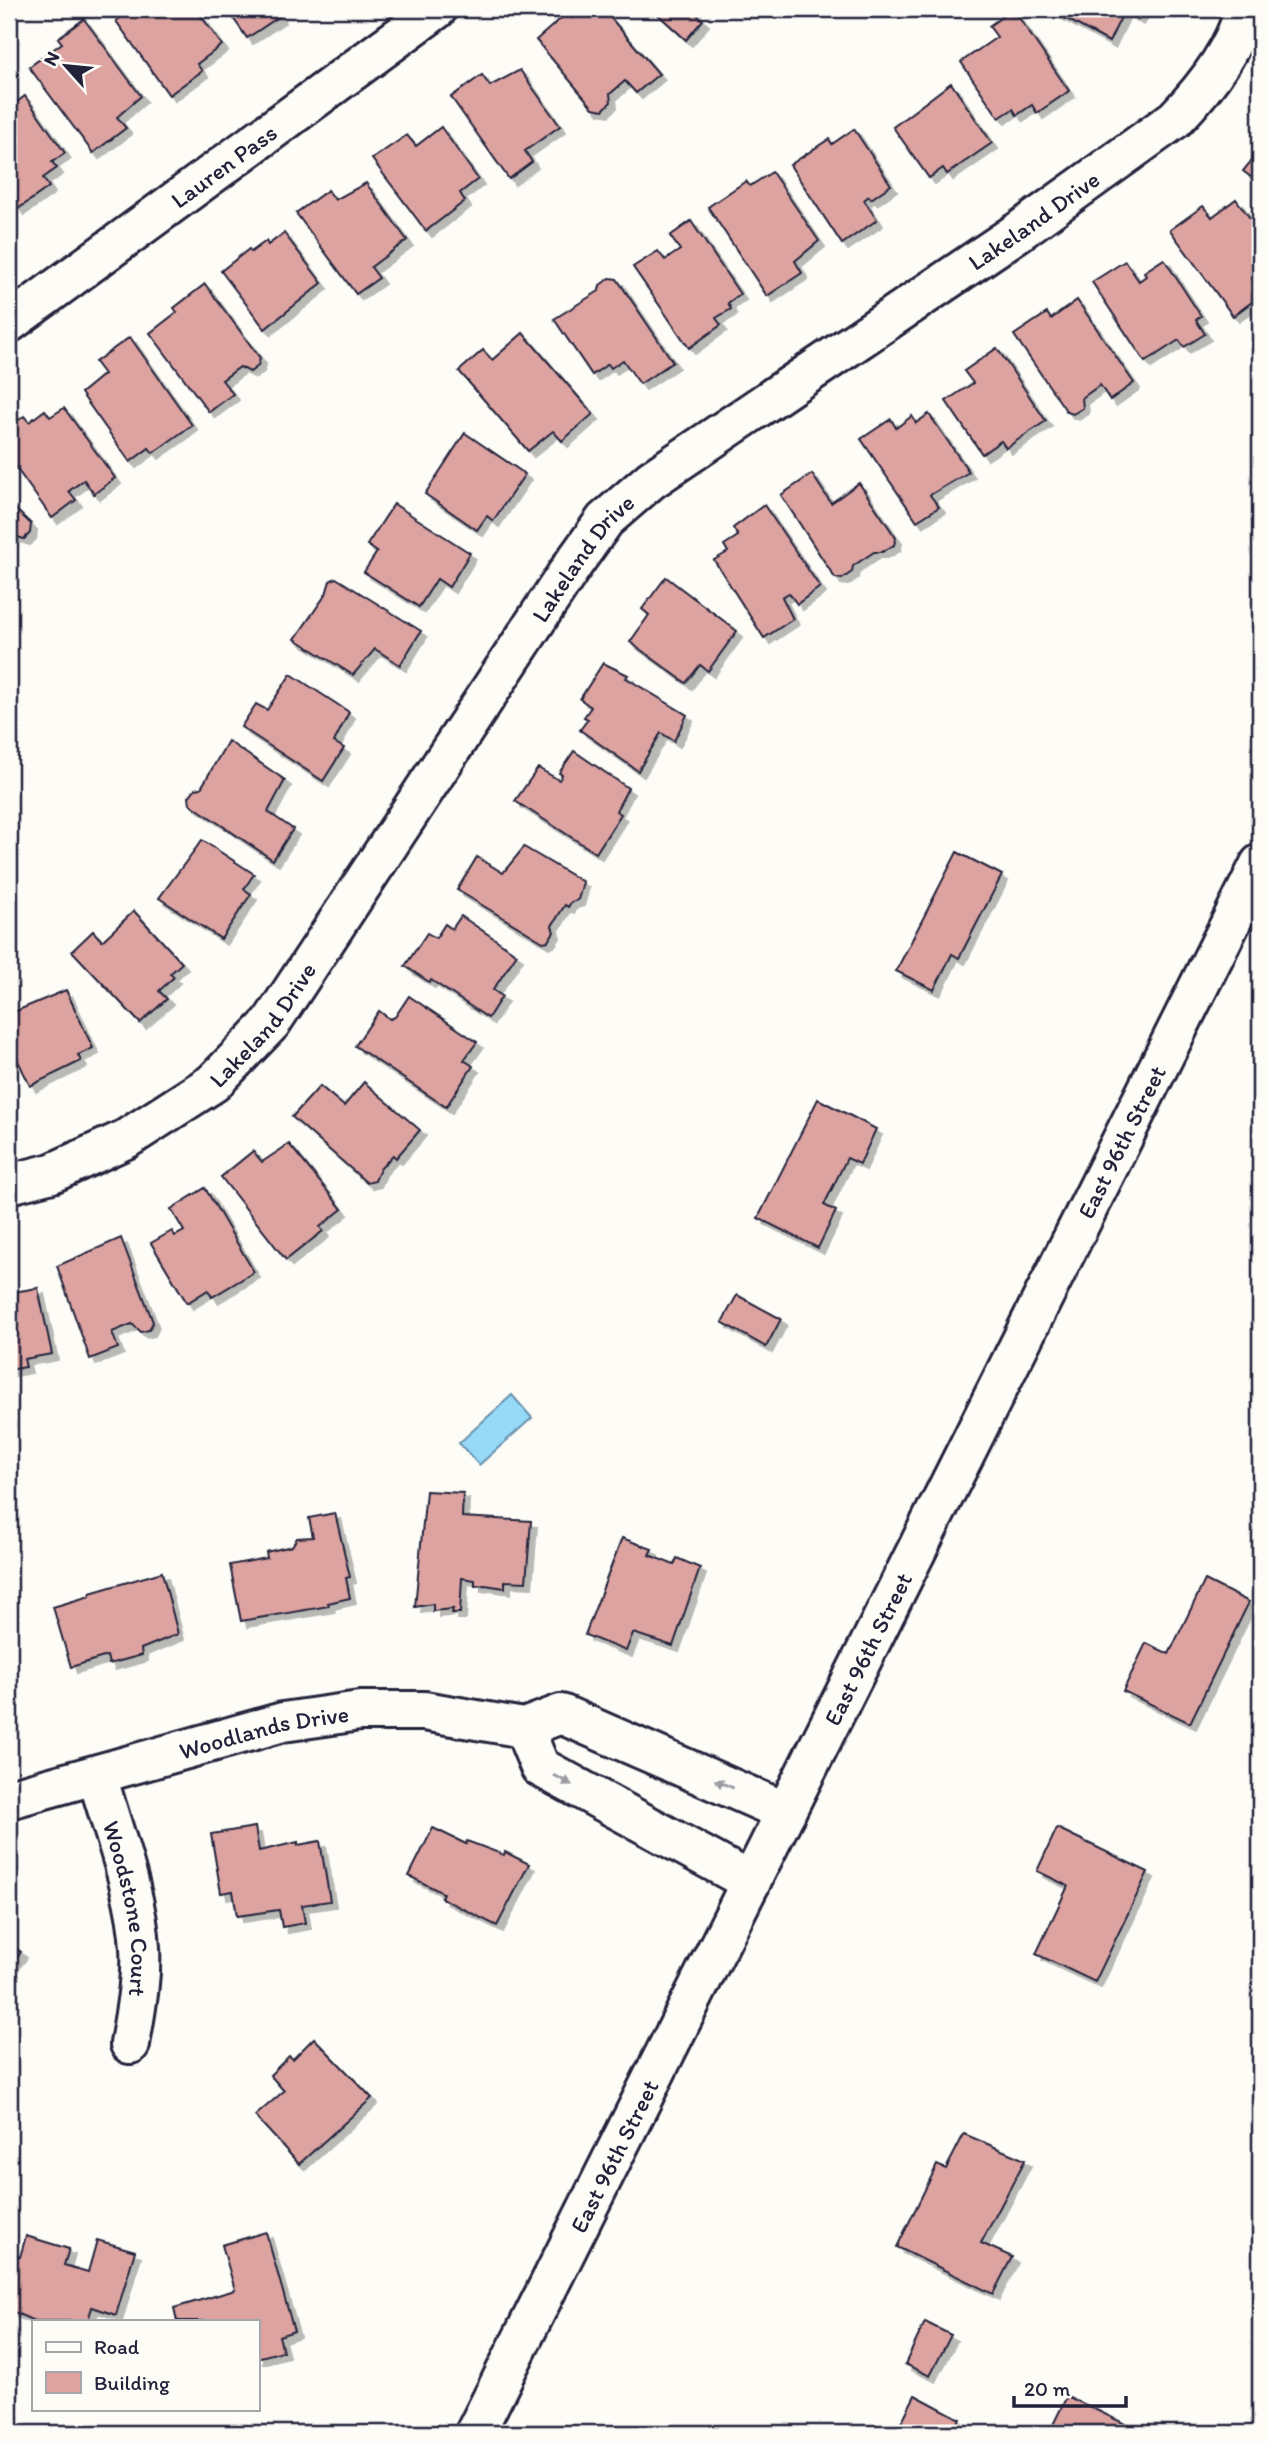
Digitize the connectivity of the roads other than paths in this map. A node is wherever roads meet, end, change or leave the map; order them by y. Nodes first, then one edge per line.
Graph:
1 (438, 9) edge
2 (1245, 9) edge
3 (9, 323) edge
4 (1260, 864) edge
5 (9, 1184) edge
6 (524, 1728) junction
7 (97, 1775) junction
8 (9, 1799) edge
9 (786, 1812) junction
10 (751, 1882) junction
11 (130, 2044) dead end
12 (475, 2433) edge

1 - 3 street, Lauren Pass
2 - 5 street, Lakeland Drive
4 - 9 street, East 96th Street
6 - 7 street, Woodlands Drive
9 -> 6 street
6 -> 10 street
7 - 8 street, Woodlands Drive
7 - 11 street, Woodstone Court
9 - 10 street, East 96th Street
10 - 12 street, East 96th Street

